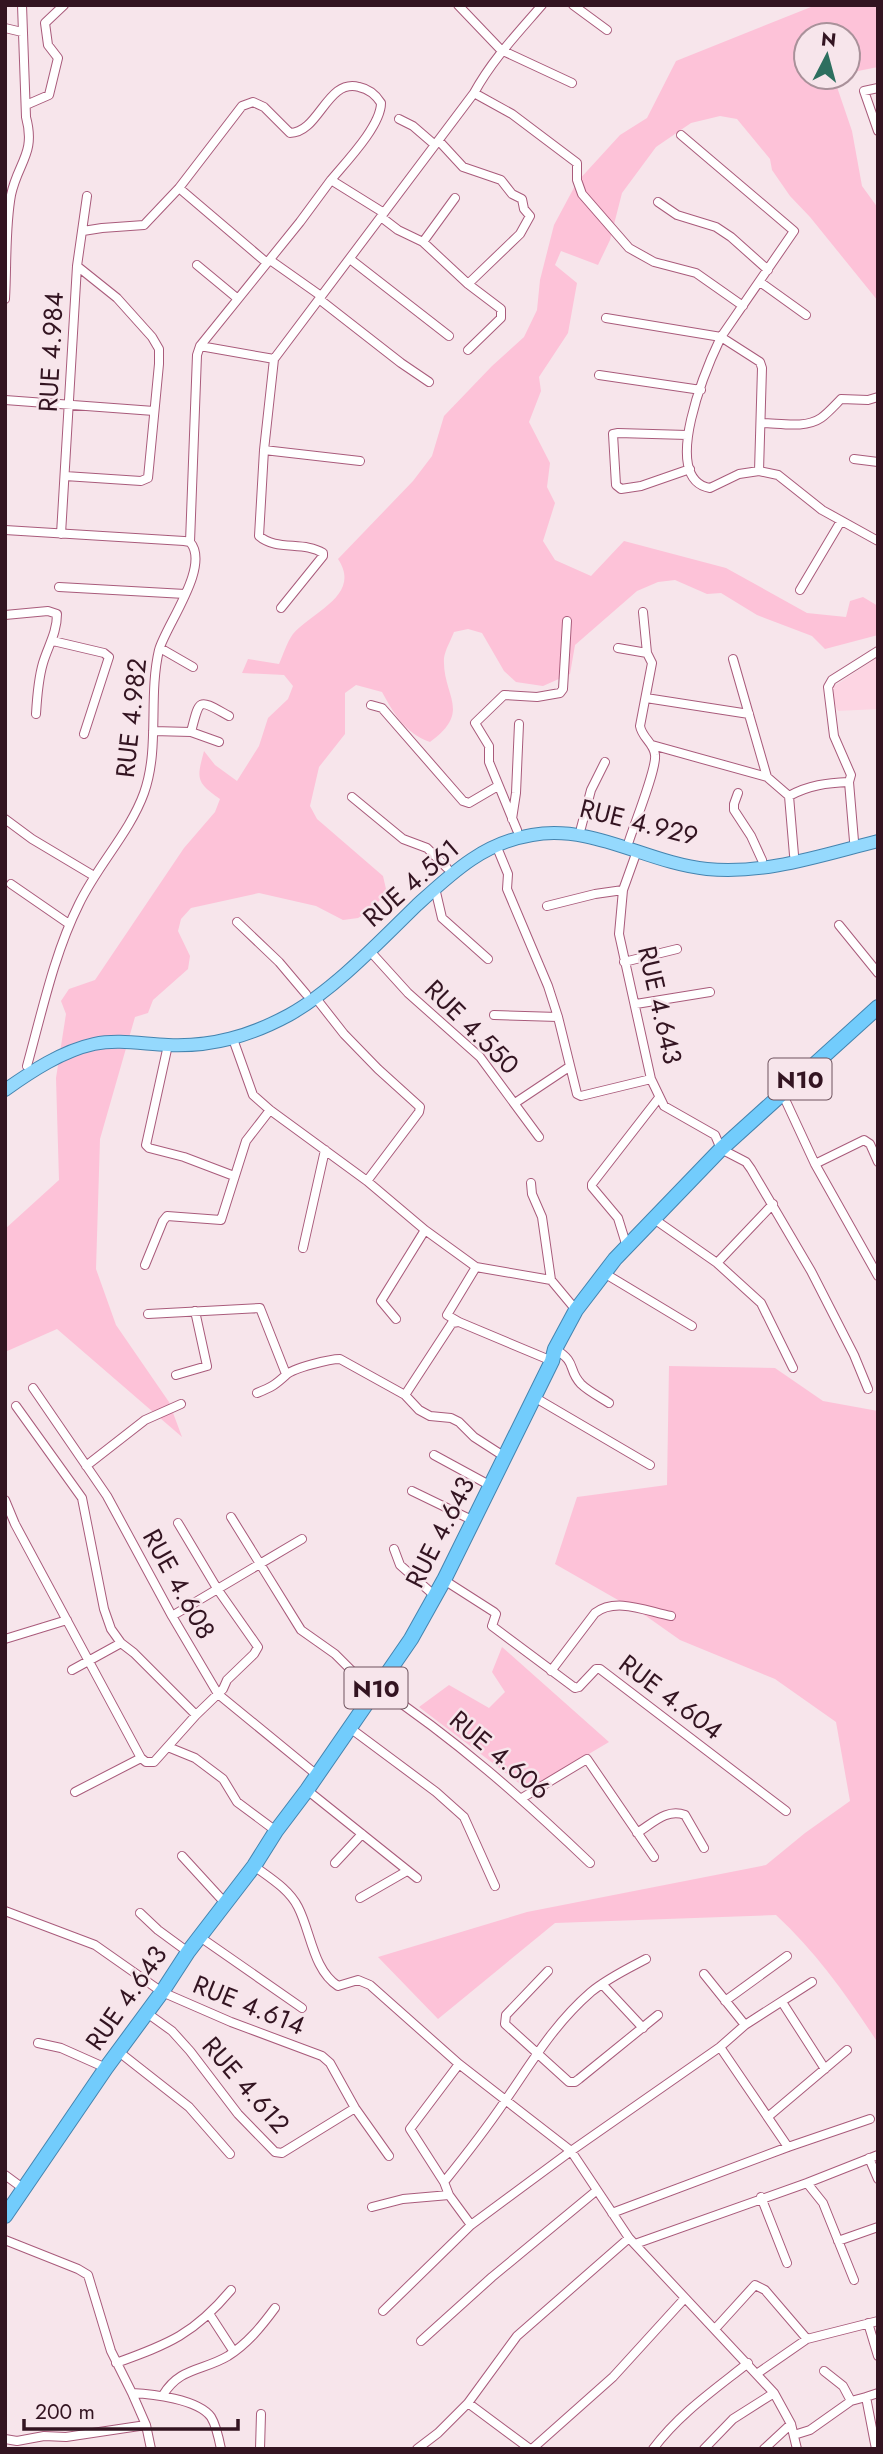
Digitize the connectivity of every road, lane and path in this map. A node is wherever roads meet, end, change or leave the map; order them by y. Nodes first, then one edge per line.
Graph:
1 (22, 5) edge
2 (64, 5) edge
3 (458, 5) edge
4 (542, 5) edge
5 (573, 5) edge
6 (5, 28) edge
7 (607, 30) dead end
8 (22, 32) junction
9 (501, 50) junction
10 (572, 83) dead end
11 (878, 88) edge
12 (474, 93) junction
13 (26, 105) junction
14 (399, 119) dead end
15 (878, 131) edge
16 (681, 135) dead end
17 (437, 143) junction
18 (331, 180) junction
19 (180, 188) junction
20 (9, 191) edge
21 (87, 196) dead end
22 (455, 198) dead end
23 (658, 202) dead end
24 (383, 215) junction
25 (83, 231) junction
26 (424, 242) junction
27 (350, 259) junction
28 (268, 261) junction
29 (197, 265) dead end
30 (77, 267) junction
31 (768, 270) junction
32 (760, 282) junction
33 (468, 284) junction
34 (320, 297) junction
35 (5, 299) edge
36 (238, 299) junction
37 (743, 306) junction
38 (806, 315) dead end
39 (606, 318) dead end
40 (449, 336) dead end
41 (721, 337) junction
42 (200, 346) junction
43 (468, 350) dead end
44 (275, 359) junction
45 (599, 375) dead end
46 (429, 383) dead end
47 (701, 390) junction
48 (878, 397) edge
49 (5, 400) edge
50 (70, 403) junction
51 (154, 411) junction
52 (761, 423) junction
53 (687, 435) junction
54 (264, 450) junction
55 (854, 458) dead end
56 (360, 461) dead end
57 (878, 462) edge
58 (690, 469) junction
59 (759, 471) junction
60 (65, 475) junction
61 (841, 521) junction
62 (5, 530) edge
63 (61, 534) junction
64 (878, 541) edge
65 (190, 542) junction
66 (59, 587) dead end
67 (800, 590) dead end
68 (185, 594) junction
69 (281, 608) dead end
70 (643, 612) dead end
71 (5, 615) edge
72 (567, 621) dead end
73 (53, 640) junction
74 (160, 648) junction
75 (618, 648) dead end
76 (878, 650) edge
77 (647, 653) junction
78 (733, 659) dead end
79 (192, 667) dead end
80 (646, 698) junction
81 (371, 705) dead end
82 (36, 714) dead end
83 (749, 714) junction
84 (229, 716) dead end
85 (519, 724) dead end
86 (153, 731) junction
87 (191, 732) junction
88 (83, 734) dead end
89 (219, 741) dead end
90 (652, 745) junction
91 (604, 762) dead end
92 (767, 777) junction
93 (849, 782) junction
94 (498, 786) junction
95 (738, 793) dead end
96 (789, 796) junction
97 (352, 797) dead end
98 (5, 819) edge
99 (515, 825) junction
100 (581, 828) junction
101 (878, 838) edge
102 (854, 841) junction
103 (496, 845) junction
104 (633, 846) junction
105 (794, 855) junction
106 (762, 860) junction
107 (447, 868) junction
108 (94, 876) junction
109 (11, 884) dead end
110 (435, 888) junction
111 (623, 890) junction
112 (547, 906) dead end
113 (237, 922) dead end
114 (69, 924) junction
115 (839, 925) dead end
116 (677, 949) dead end
117 (369, 950) junction
118 (488, 958) dead end
119 (624, 962) junction
120 (878, 972) edge
121 (710, 992) dead end
122 (310, 995) junction
123 (636, 1004) junction
124 (878, 1007) edge
125 (494, 1015) dead end
126 (558, 1017) junction
127 (233, 1039) junction
128 (167, 1045) junction
129 (27, 1066) junction
130 (569, 1067) junction
131 (651, 1079) junction
132 (5, 1080) edge
133 (5, 1090) edge
134 (783, 1095) junction
135 (659, 1098) junction
136 (515, 1102) junction
137 (270, 1111) junction
138 (539, 1137) dead end
139 (721, 1149) junction
140 (325, 1150) junction
141 (878, 1162) edge
142 (815, 1164) junction
143 (234, 1176) junction
144 (367, 1181) junction
145 (531, 1183) dead end
146 (773, 1204) junction
147 (654, 1219) junction
148 (425, 1230) junction
149 (627, 1247) junction
150 (303, 1248) dead end
151 (717, 1263) junction
152 (145, 1265) dead end
153 (476, 1267) junction
154 (604, 1273) junction
155 (878, 1276) edge
156 (551, 1280) junction
157 (576, 1310) junction
158 (195, 1311) junction
159 (148, 1314) dead end
160 (396, 1319) dead end
161 (459, 1322) junction
162 (692, 1326) dead end
163 (553, 1355) junction
164 (793, 1368) dead end
165 (286, 1374) junction
166 (176, 1375) dead end
167 (33, 1388) dead end
168 (868, 1390) dead end
169 (257, 1393) dead end
170 (405, 1395) junction
171 (534, 1398) junction
172 (609, 1403) dead end
173 (181, 1404) dead end
174 (16, 1406) dead end
175 (434, 1455) dead end
176 (505, 1457) junction
177 (650, 1465) dead end
178 (86, 1466) junction
179 (491, 1486) junction
180 (412, 1490) dead end
181 (5, 1500) edge
182 (231, 1517) dead end
183 (474, 1521) junction
184 (178, 1523) dead end
185 (302, 1539) dead end
186 (394, 1549) dead end
187 (260, 1565) junction
188 (444, 1580) junction
189 (218, 1590) junction
190 (435, 1597) junction
191 (172, 1616) junction
192 (671, 1616) dead end
193 (67, 1620) junction
194 (5, 1639) edge
195 (121, 1643) junction
196 (90, 1661) junction
197 (72, 1670) dead end
198 (551, 1671) junction
199 (375, 1690) junction
200 (218, 1694) junction
201 (196, 1715) junction
202 (350, 1728) junction
203 (168, 1747) junction
204 (141, 1758) junction
205 (317, 1774) junction
206 (307, 1790) junction
207 (75, 1792) dead end
208 (522, 1798) junction
209 (786, 1811) dead end
210 (276, 1830) junction
211 (638, 1833) junction
212 (362, 1835) junction
213 (704, 1848) dead end
214 (182, 1856) dead end
215 (654, 1857) dead end
216 (335, 1863) dead end
217 (590, 1863) dead end
218 (254, 1866) junction
219 (407, 1871) junction
220 (417, 1878) dead end
221 (495, 1885) dead end
222 (360, 1898) dead end
223 (225, 1903) junction
224 (5, 1912) edge
225 (140, 1913) dead end
226 (200, 1937) junction
227 (188, 1952) junction
228 (787, 1956) dead end
229 (646, 1959) dead end
230 (548, 1971) dead end
231 (704, 1974) dead end
232 (812, 1982) dead end
233 (602, 1984) junction
234 (162, 1992) junction
235 (725, 2001) junction
236 (782, 2001) junction
237 (302, 2008) dead end
238 (147, 2013) junction
239 (659, 2015) dead end
240 (745, 2025) junction
241 (643, 2028) junction
242 (38, 2043) dead end
243 (720, 2047) junction
244 (847, 2050) dead end
245 (537, 2051) junction
246 (119, 2052) junction
247 (459, 2064) junction
248 (106, 2068) junction
249 (825, 2069) junction
250 (506, 2100) junction
251 (355, 2108) junction
252 (769, 2116) junction
253 (870, 2119) dead end
254 (788, 2147) junction
255 (571, 2151) junction
256 (230, 2154) dead end
257 (873, 2156) edge
258 (389, 2157) dead end
259 (5, 2175) edge
260 (878, 2179) edge
261 (444, 2182) junction
262 (807, 2183) junction
263 (24, 2189) junction
264 (596, 2190) junction
265 (449, 2195) junction
266 (761, 2197) junction
267 (372, 2207) dead end
268 (612, 2213) junction
269 (5, 2216) edge
270 (471, 2225) junction
271 (878, 2227) edge
272 (5, 2239) edge
273 (632, 2241) junction
274 (838, 2241) junction
275 (787, 2263) dead end
276 (854, 2280) dead end
277 (231, 2290) dead end
278 (685, 2298) junction
279 (275, 2308) dead end
280 (383, 2311) dead end
281 (210, 2315) junction
282 (878, 2321) edge
283 (868, 2323) junction
284 (715, 2329) junction
285 (807, 2339) junction
286 (421, 2341) dead end
287 (234, 2352) junction
288 (878, 2356) edge
289 (117, 2363) junction
290 (748, 2363) junction
291 (824, 2371) dead end
292 (758, 2373) junction
293 (132, 2393) junction
294 (774, 2393) junction
295 (878, 2393) edge
296 (163, 2395) junction
297 (866, 2397) junction
298 (850, 2401) junction
299 (468, 2403) junction
300 (261, 2414) dead end
301 (790, 2424) junction
302 (146, 2425) junction
303 (794, 2435) junction
304 (5, 2439) edge
305 (24, 2444) edge
306 (151, 2449) edge
307 (222, 2449) edge
308 (260, 2449) edge
309 (416, 2449) edge
310 (531, 2449) edge
311 (653, 2449) edge
312 (704, 2449) edge
313 (764, 2449) edge
314 (797, 2449) edge
315 (876, 2449) edge

1 - 8 street
2 - 13 street
3 - 9 street
4 - 9 street
5 - 7 street
6 - 8 street
8 - 13 street
9 - 10 street
9 - 12 street
11 - 15 street
12 - 17 street
12 - 37 street
13 - 20 street
14 - 17 street
16 - 31 street
17 - 24 street
17 - 33 street
18 - 19 street
18 - 24 street
18 - 28 street
19 - 25 street
19 - 28 street
20 - 35 street
21 - 25 street
22 - 26 street
23 - 31 street
24 - 26 street
24 - 27 street
25 - 30 street
26 - 33 street
27 - 34 street
27 - 40 street
28 - 34 street
28 - 36 street
29 - 36 street
30 - 50 street, RUE 4.984
30 - 51 street, RUE 4.984
31 - 32 street
32 - 37 street
32 - 38 street
33 - 43 street
34 - 44 street
34 - 46 street
36 - 42 street
37 - 41 street
39 - 41 street
41 - 47 street
41 - 52 street
42 - 44 street
42 - 65 street, RUE 4.982
44 - 54 street
45 - 47 street
47 - 53 street
48 - 52 street
49 - 50 street
50 - 51 street
50 - 60 street, RUE 4.984
51 - 60 street, RUE 4.984
52 - 59 street
53 - 58 street
53 - 58 street
54 - 56 street
54 - 69 street
55 - 57 street
58 - 59 street
59 - 61 street
60 - 63 street, RUE 4.984
61 - 64 street
61 - 67 street
62 - 63 street
63 - 65 street
65 - 68 street, RUE 4.982
66 - 68 street
68 - 74 street, RUE 4.982
70 - 77 street, RUE 4.643
71 - 73 street
72 - 94 street
73 - 82 street
73 - 88 street
74 - 79 street
74 - 86 street, RUE 4.982
75 - 77 street
76 - 93 street
77 - 80 street, RUE 4.643
78 - 83 street
80 - 83 street
80 - 90 street, RUE 4.643
81 - 94 street
83 - 92 street
84 - 87 street
85 - 99 street
86 - 87 street
86 - 108 street, RUE 4.982
87 - 89 street
90 - 92 street
90 - 104 street, RUE 4.643
91 - 100 street
92 - 96 street
93 - 96 street
93 - 102 street
94 - 99 street
95 - 106 street
96 - 105 street
97 - 107 street
98 - 108 street
99 - 100 main road, RUE 4.929
99 - 107 main road, RUE 4.929
100 - 104 main road, RUE 4.929
101 - 102 main road, RUE 4.929
101 - 104 main road, RUE 4.561
102 - 105 main road, RUE 4.929
103 - 104 main road, RUE 4.561
103 - 110 main road, RUE 4.561
103 - 126 street
104 - 106 main road, RUE 4.929
104 - 111 street, RUE 4.643
105 - 106 main road, RUE 4.929
107 - 122 main road, RUE 4.929
108 - 114 street, RUE 4.982
109 - 114 street
110 - 117 main road, RUE 4.561
110 - 118 street
111 - 112 street
111 - 119 street, RUE 4.643
113 - 122 street
114 - 129 street, RUE 4.982
115 - 120 street
116 - 119 street
117 - 122 main road, RUE 4.561
117 - 136 street, RUE 4.550
119 - 123 street, RUE 4.643
121 - 123 street
122 - 127 main road, RUE 4.561
122 - 129 main road, RUE 4.929
122 - 144 street
123 - 131 street, RUE 4.643
124 - 134 highway, N10
125 - 126 street
126 - 130 street
127 - 128 main road, RUE 4.561
127 - 137 street
128 - 133 main road, RUE 4.561
128 - 143 street
129 - 132 main road, RUE 4.929
130 - 131 street
130 - 136 street
131 - 135 street, RUE 4.643
134 - 139 highway, N10
134 - 142 street
135 - 139 street, RUE 4.643
135 - 149 street
136 - 138 street, RUE 4.550
137 - 140 street
137 - 143 street
139 - 146 street
139 - 147 highway, RUE 4.643 / N10
140 - 144 street
140 - 150 street
141 - 142 street
142 - 155 street
143 - 152 street
144 - 148 street
145 - 156 street
146 - 151 street
146 - 168 street
147 - 149 highway, RUE 4.643 / N10
147 - 151 street
148 - 153 street
148 - 160 street
149 - 154 highway, RUE 4.643 / N10
151 - 164 street
153 - 156 street
153 - 161 street
154 - 157 highway, RUE 4.643 / N10
154 - 162 street
156 - 157 street
157 - 163 highway, RUE 4.643 / N10
158 - 159 street
158 - 165 street
158 - 166 street
161 - 163 street
161 - 170 street
163 - 171 highway, RUE 4.643 / N10
163 - 172 street
165 - 169 street
165 - 170 street
167 - 178 street, RUE 4.608
170 - 176 street
171 - 176 highway, RUE 4.643 / N10
171 - 177 street
173 - 178 street
174 - 195 street
175 - 179 street
176 - 179 highway, RUE 4.643 / N10
178 - 191 street, RUE 4.608
179 - 183 highway, RUE 4.643 / N10
180 - 183 street
181 - 193 street
182 - 187 street, RUE 4.606
183 - 188 highway, RUE 4.643 / N10
184 - 189 street
185 - 187 street
186 - 190 street
187 - 189 street
187 - 199 street, RUE 4.606
188 - 190 highway, RUE 4.643 / N10
188 - 198 street, RUE 4.604
189 - 191 street
189 - 200 street
190 - 199 highway, RUE 4.643 / N10
191 - 200 street, RUE 4.608
192 - 198 street
193 - 194 street
193 - 196 street
195 - 196 street
195 - 201 street
196 - 197 street
196 - 204 street
198 - 209 street, RUE 4.604
199 - 202 highway, RUE 4.643 / N10
199 - 208 street, RUE 4.606
200 - 201 street
200 - 205 street, RUE 4.608
201 - 203 street
202 - 205 highway, RUE 4.643 / N10
202 - 221 street
203 - 204 street
203 - 210 street
204 - 207 street
205 - 206 highway, RUE 4.643 / N10
206 - 210 highway, RUE 4.643 / N10
206 - 212 street
208 - 211 street
208 - 217 street, RUE 4.606
210 - 218 highway, RUE 4.643 / N10
211 - 213 street
211 - 215 street
212 - 216 street
212 - 219 street
214 - 223 street
218 - 223 highway, RUE 4.643 / N10
218 - 247 street
219 - 220 street
219 - 222 street
223 - 226 highway, RUE 4.643 / N10
224 - 234 street, RUE 4.614
225 - 227 street
226 - 227 highway, RUE 4.643 / N10
226 - 237 street
227 - 234 highway, RUE 4.643 / N10
228 - 235 street
229 - 233 street
230 - 245 street
231 - 235 street
232 - 236 street
233 - 241 street
233 - 245 street
234 - 238 highway, RUE 4.643 / N10
234 - 251 street, RUE 4.614
235 - 240 street
236 - 240 street
236 - 249 street
238 - 246 highway, RUE 4.643 / N10
238 - 251 street, RUE 4.612
239 - 241 street
240 - 243 street
241 - 245 street
242 - 248 street
243 - 252 street
243 - 255 street
244 - 249 street
245 - 250 street
246 - 248 highway, RUE 4.643 / N10
246 - 256 street
247 - 250 street
247 - 261 street
248 - 263 highway, RUE 4.643 / N10
249 - 252 street
250 - 255 street
250 - 261 street
251 - 258 street
252 - 254 street
253 - 254 street
254 - 268 street
255 - 264 street
255 - 270 street
257 - 260 street
257 - 262 street
259 - 263 street
261 - 265 street
262 - 266 street
262 - 274 street
263 - 269 highway, RUE 4.643 / N10
264 - 268 street
264 - 286 street
265 - 267 street
265 - 270 street
266 - 273 street
266 - 275 street
268 - 273 street
270 - 280 street
271 - 274 street
272 - 289 street
273 - 278 street
273 - 299 street
274 - 276 street
277 - 281 street
278 - 284 street
278 - 310 street
279 - 287 street
281 - 287 street
281 - 289 street
282 - 283 street
283 - 285 street
283 - 288 street
284 - 285 street
284 - 290 street
285 - 292 street
287 - 296 street
289 - 293 street
290 - 292 street
290 - 311 street
291 - 298 street
292 - 294 street
293 - 296 street
293 - 302 street
294 - 301 street
294 - 312 street
295 - 297 street
296 - 307 street
297 - 298 street
297 - 315 street
298 - 303 street
299 - 309 street
299 - 310 street
300 - 308 street
301 - 303 street
301 - 313 street
302 - 305 street
302 - 306 street
303 - 314 street
304 - 305 street

